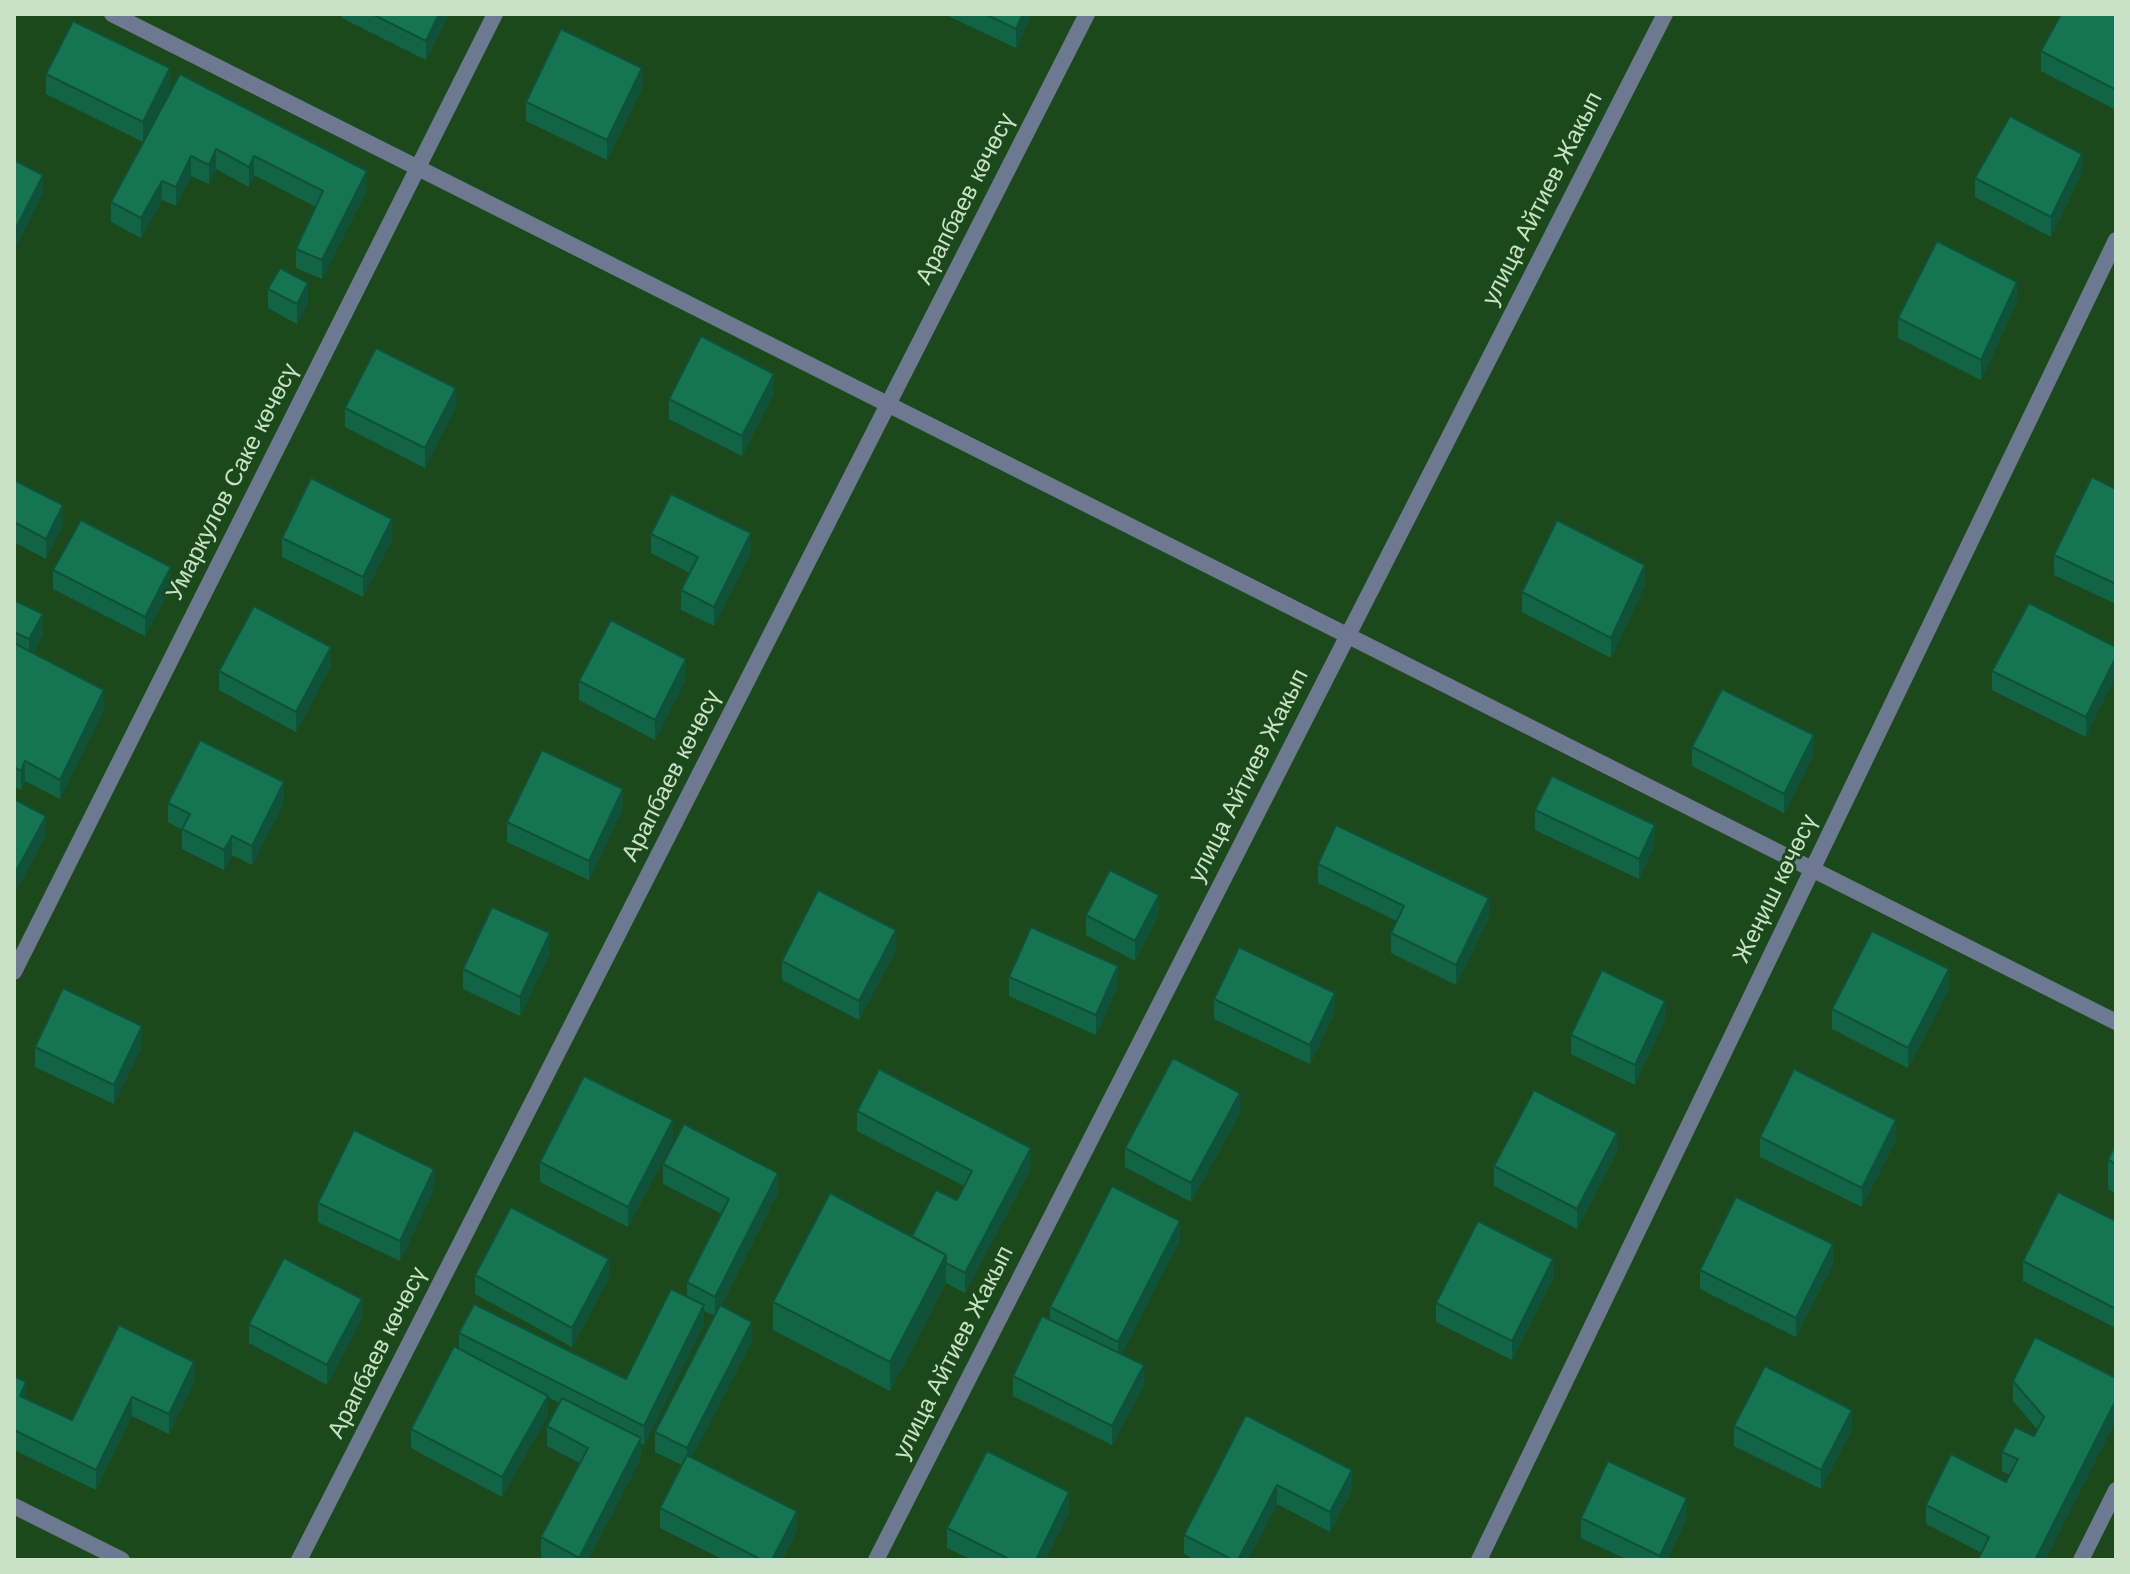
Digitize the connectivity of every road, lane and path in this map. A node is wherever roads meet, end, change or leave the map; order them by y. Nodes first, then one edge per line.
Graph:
1 (112, 14) edge
2 (495, 14) edge
3 (1087, 14) edge
4 (1665, 14) edge
5 (418, 168) junction
6 (2116, 240) edge
7 (888, 405) junction
8 (1348, 635) junction
9 (1812, 869) junction
10 (14, 972) edge
11 (2116, 1022) edge
12 (2116, 1490) edge
13 (14, 1506) edge
14 (122, 1560) edge
15 (299, 1560) edge
16 (876, 1560) edge
17 (1479, 1560) edge
18 (2081, 1560) edge

1 - 5 street
2 - 5 street, Умаркулов Саке көчөсү
3 - 7 street, Арапбаев көчөсү
4 - 8 street, улица Айтиев Жакып
5 - 7 street
5 - 10 street, Умаркулов Саке көчөсү
6 - 9 street, Жеңиш көчөсү
7 - 8 street
7 - 15 street, Арапбаев көчөсү
8 - 9 street
8 - 16 street, улица Айтиев Жакып
9 - 11 street
9 - 17 street, Жеңиш көчөсү
12 - 18 street
13 - 14 street

